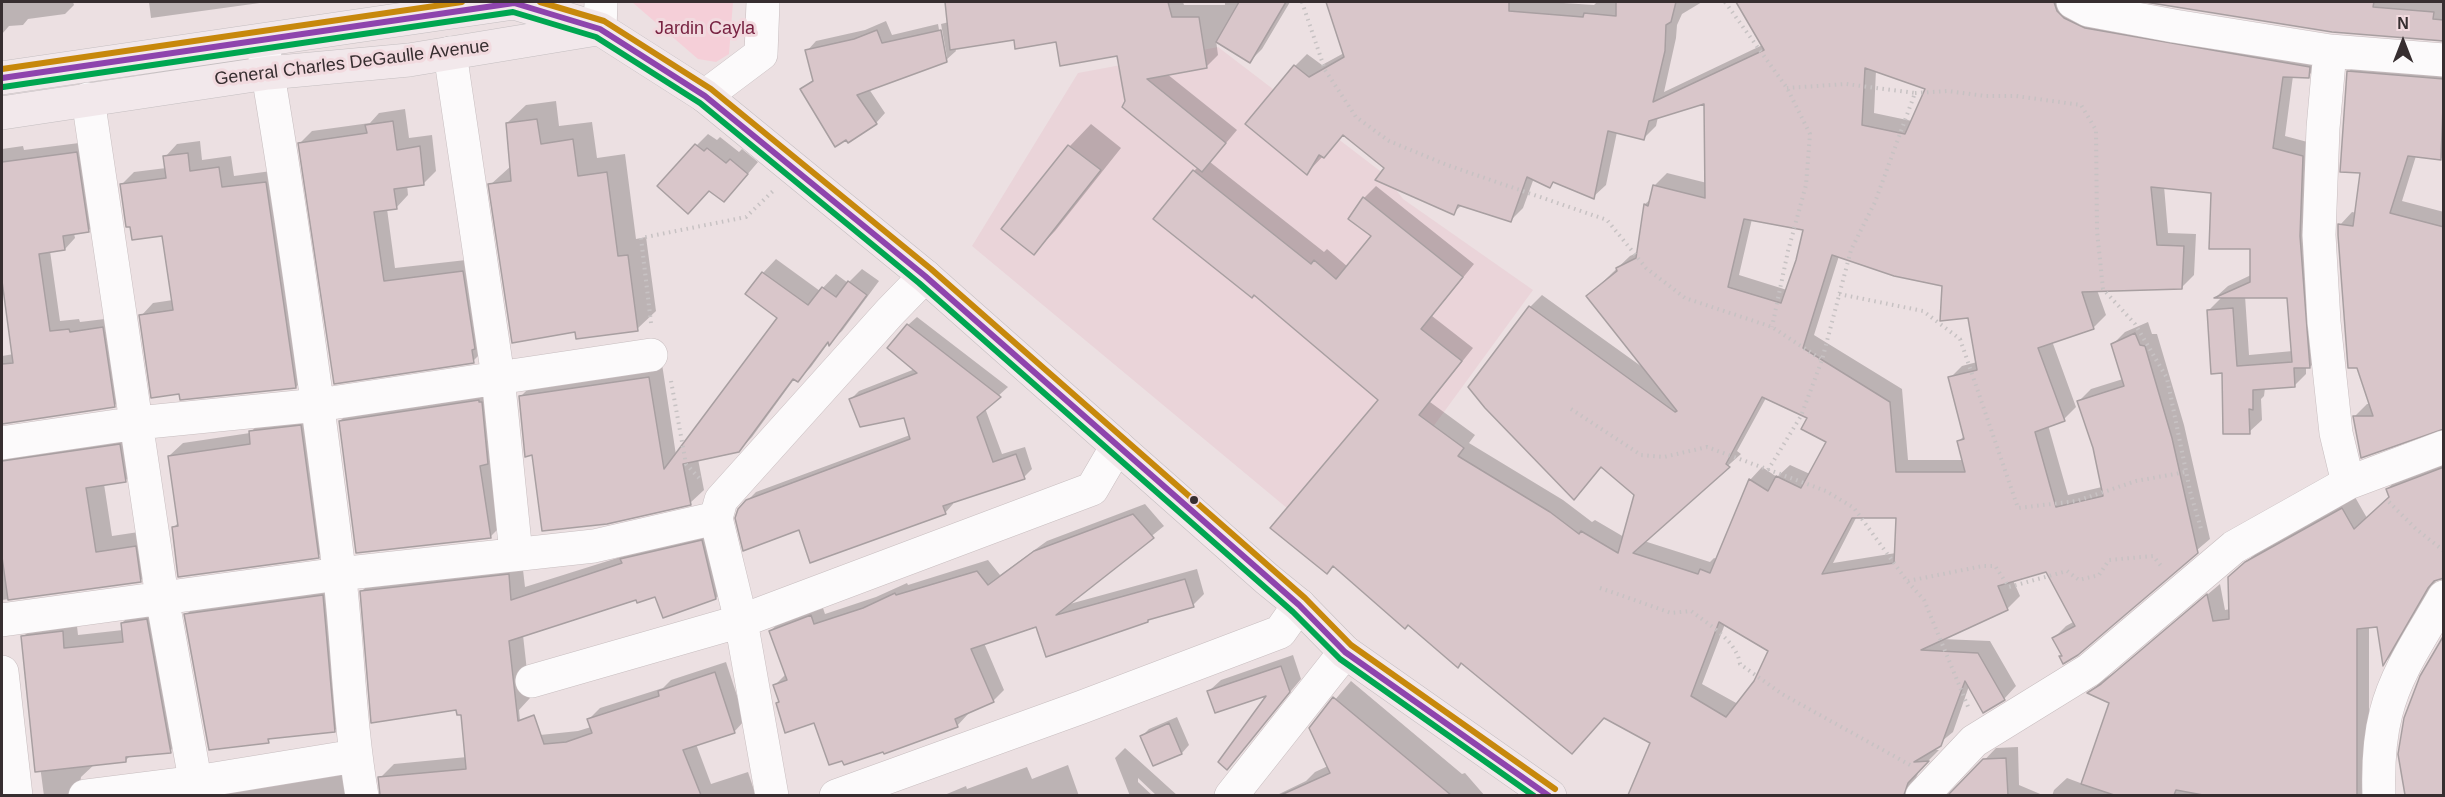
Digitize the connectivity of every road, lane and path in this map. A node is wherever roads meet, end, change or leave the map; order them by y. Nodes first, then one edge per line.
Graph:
1 (763, 2) edge
2 (1302, 2) edge
3 (1725, 2) edge
4 (2073, 2) edge
5 (601, 15) edge
6 (262, 40) junction
7 (2330, 51) junction
8 (450, 53) junction
9 (2444, 60) edge
10 (268, 73) junction
11 (2, 78) edge
12 (1787, 88) junction
13 (1915, 93) junction
14 (705, 96) junction
15 (88, 99) junction
16 (2, 113) edge
17 (792, 167) junction
18 (925, 276) junction
19 (1839, 294) junction
20 (1773, 327) junction
21 (651, 355) junction
22 (1822, 360) junction
23 (498, 377) junction
24 (318, 405) junction
25 (1571, 409) dead end
26 (136, 423) junction
27 (2, 443) edge
28 (1117, 446) junction
29 (2444, 447) edge
30 (1768, 470) junction
31 (2186, 472) junction
32 (2359, 479) junction
33 (718, 509) junction
34 (2444, 551) edge
35 (516, 554) junction
36 (2207, 571) junction
37 (339, 574) junction
38 (1907, 581) junction
39 (1600, 588) dead end
40 (162, 597) junction
41 (2444, 597) edge
42 (1299, 604) junction
43 (2, 620) edge
44 (741, 621) junction
45 (1345, 652) junction
46 (2, 672) edge
47 (532, 681) dead end
48 (1981, 737) junction
49 (355, 756) junction
50 (1929, 788) edge
51 (197, 789) edge
52 (16, 795) edge
53 (85, 795) edge
54 (362, 795) edge
55 (772, 795) edge
56 (836, 795) edge
57 (1231, 795) edge
58 (1550, 795) edge
59 (2379, 795) edge

1 - 14 street
2 - 20 path
3 - 12 path
4 - 7 street
5 - 6 main road, General Charles DeGaulle Avenue
5 - 8 main road, General Charles DeGaulle Avenue
5 - 14 main road
6 - 10 street
6 - 11 main road, General Charles DeGaulle Avenue
7 - 9 street
7 - 32 street
8 - 10 main road, General Charles DeGaulle Avenue
8 - 23 street
10 - 15 main road, General Charles DeGaulle Avenue
10 - 24 street
12 - 13 path
12 - 20 path
13 - 19 path
13 - 31 path
14 - 17 main road
15 - 16 main road, General Charles DeGaulle Avenue
15 - 26 street
17 - 18 main road
17 - 21 path
18 - 28 main road
18 - 33 street
19 - 22 path
19 - 31 path
20 - 22 path
21 - 23 street
21 - 33 path
22 - 30 path
23 - 24 street
23 - 35 street
24 - 26 street
24 - 37 street
25 - 30 path
26 - 27 street
26 - 40 street
28 - 42 main road
28 - 44 street
29 - 32 street
30 - 38 path
31 - 36 path
32 - 34 path
32 - 36 street
33 - 35 street
33 - 44 street
35 - 37 street
36 - 38 path
36 - 48 street
37 - 40 street
37 - 49 street
38 - 48 path
39 - 50 path
40 - 43 street
40 - 51 street
41 - 59 street
42 - 45 main road
42 - 56 street
44 - 47 street
44 - 55 street
45 - 57 street
45 - 58 main road
46 - 52 street
48 - 50 street
49 - 51 street
49 - 54 street
51 - 53 street

